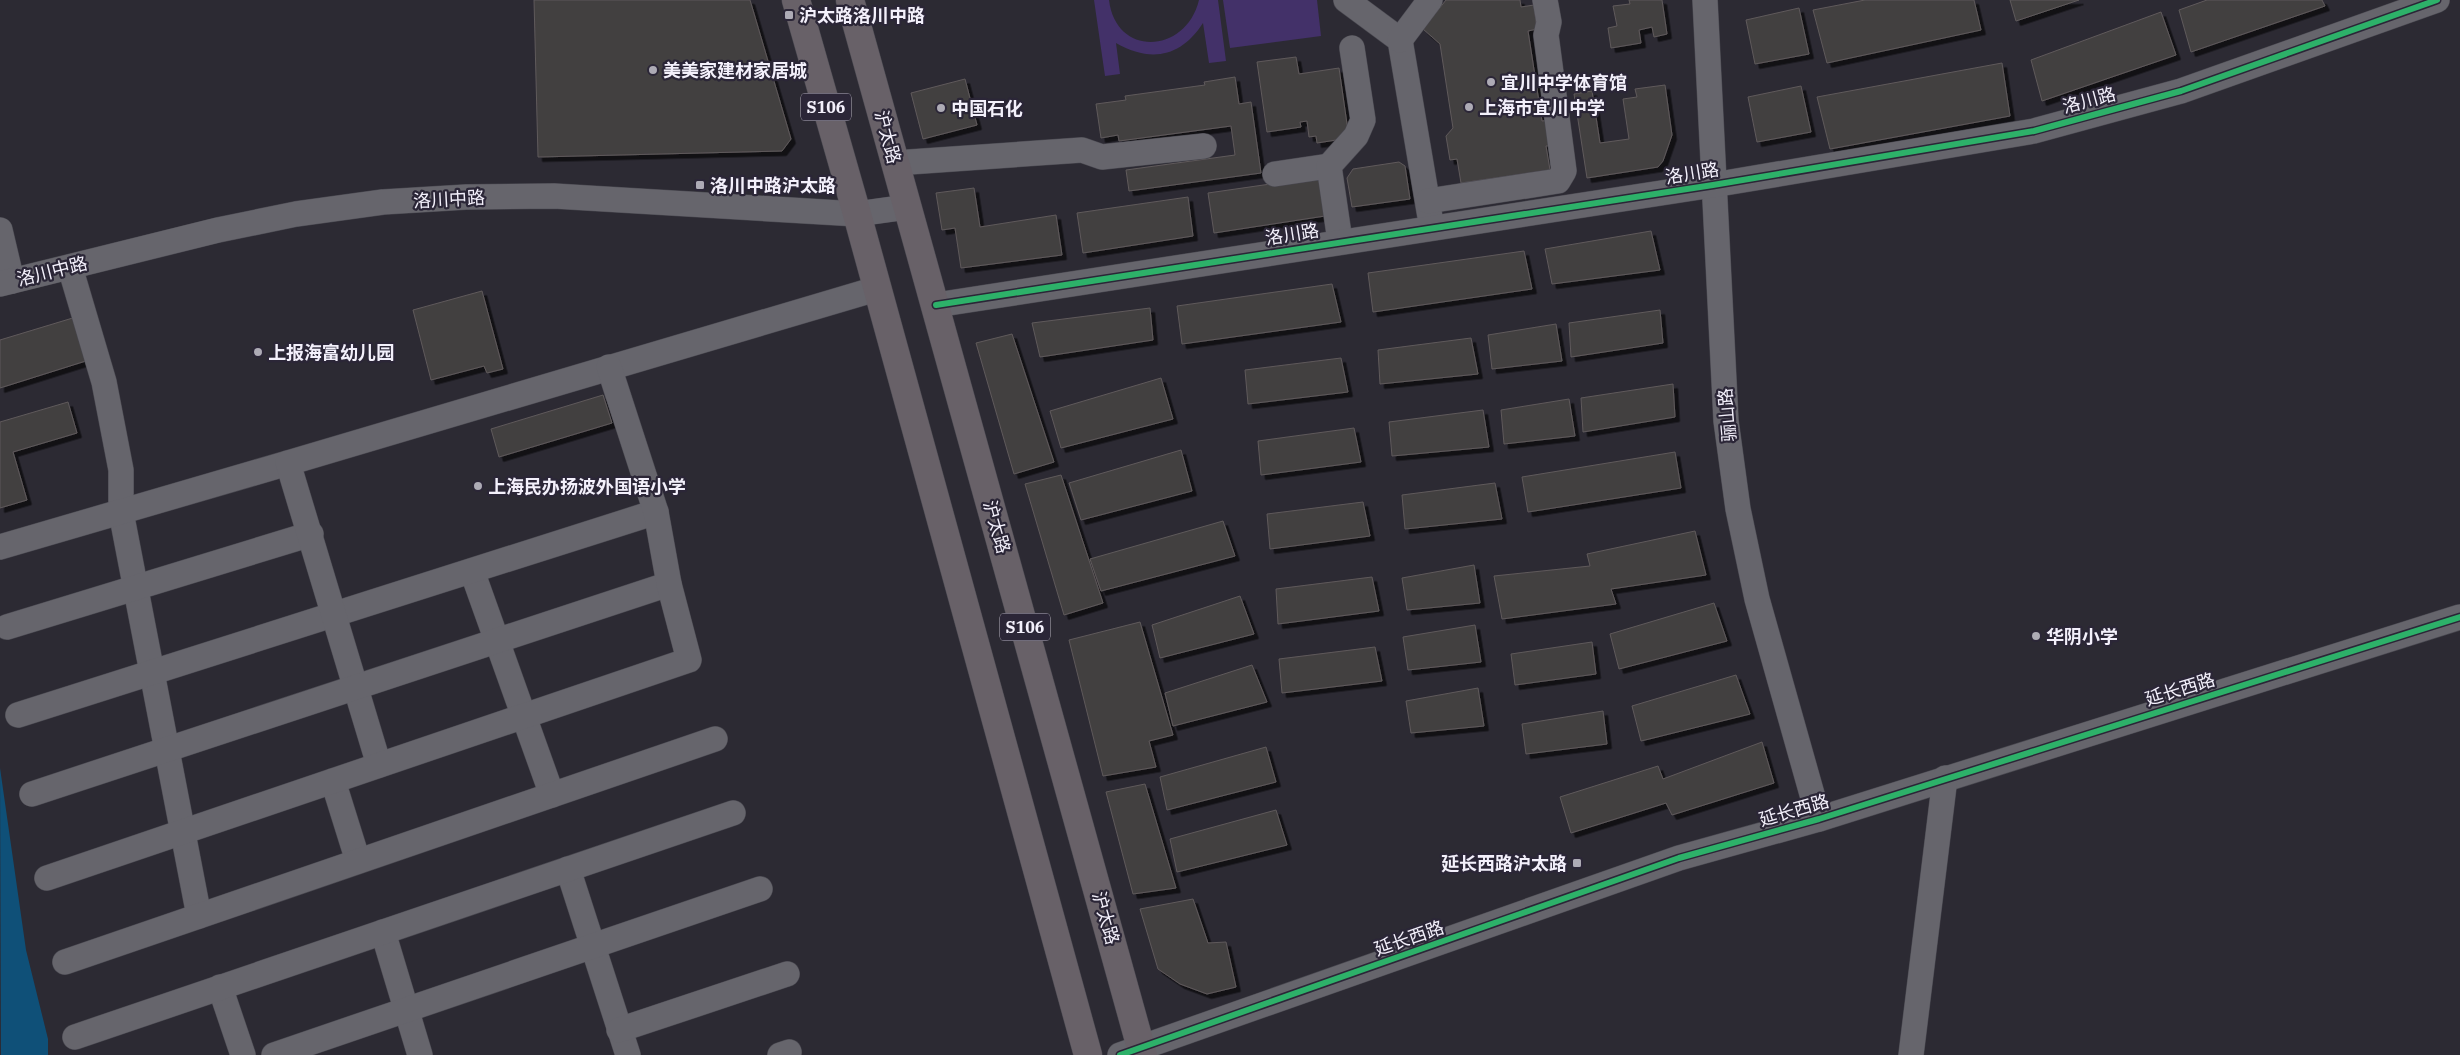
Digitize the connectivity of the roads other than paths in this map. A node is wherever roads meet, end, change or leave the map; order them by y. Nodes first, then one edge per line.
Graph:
1 (796, 0) edge
2 (850, 0) edge
3 (1346, 0) edge
4 (1430, 0) edge
5 (1545, 0) edge
6 (1705, 0) edge
7 (2437, 0) edge
8 (1400, 40) junction
9 (1352, 48) dead end
10 (1204, 146) dead end
11 (895, 163) junction
12 (1329, 166) junction
13 (1276, 174) dead end
14 (1713, 185) junction
15 (1428, 201) junction
16 (907, 207) junction
17 (857, 214) junction
18 (1432, 227) junction
19 (0, 230) edge
20 (1340, 241) junction
21 (70, 267) junction
22 (6, 282) edge
23 (876, 289) junction
24 (936, 305) junction
25 (609, 367) junction
26 (288, 463) junction
27 (120, 512) junction
28 (656, 512) junction
29 (311, 534) junction
30 (0, 547) edge
31 (472, 570) junction
32 (669, 584) junction
33 (135, 588) junction
34 (334, 614) junction
35 (2460, 617) edge
36 (7, 627) dead end
37 (497, 641) junction
38 (152, 672) junction
39 (356, 687) junction
40 (18, 715) dead end
41 (524, 716) junction
42 (715, 739) dead end
43 (166, 749) junction
44 (379, 765) junction
45 (1945, 778) junction
46 (333, 781) junction
47 (32, 794) dead end
48 (552, 795) junction
49 (733, 813) dead end
50 (1820, 818) junction
51 (182, 832) junction
52 (358, 861) junction
53 (568, 869) junction
54 (46, 878) dead end
55 (760, 889) dead end
56 (198, 916) junction
57 (383, 932) junction
58 (592, 946) junction
59 (65, 962) dead end
60 (787, 974) dead end
61 (220, 988) junction
62 (407, 1010) junction
63 (619, 1030) junction
64 (75, 1037) dead end
65 (1135, 1053) edge
66 (244, 1055) edge
67 (274, 1055) edge
68 (420, 1055) edge
69 (628, 1055) edge
70 (1088, 1055) edge
71 (1911, 1055) edge

1 - 17 main road, S106
2 - 11 main road, 沪太路 / S106
3 - 8 street
4 - 8 street
5 - 15 street
6 - 14 street, 骊山路
7 - 14 street, 洛川路
8 - 15 street
9 - 12 street
10 - 11 street
11 - 16 main road, 沪太路 / S106
12 - 13 street
12 - 20 street
14 - 18 street, 洛川路
14 - 50 street, 骊山路
15 - 18 street
16 - 17 street, 洛川中路
16 - 24 main road, 沪太路 / S106
17 - 21 street, 洛川中路
17 - 23 main road, S106
18 - 20 street, 洛川路
19 - 22 street
20 - 24 street, 洛川路
21 - 22 street, 洛川中路
21 - 27 street
23 - 25 street
23 - 70 main road, S106
24 - 65 main road, 沪太路 / S106
25 - 26 street
25 - 28 street
26 - 27 street
26 - 29 street
27 - 30 street
27 - 33 street
28 - 31 street
28 - 32 street
29 - 33 street
29 - 34 street
31 - 34 street
31 - 37 street
32 - 37 street
32 - 41 street
33 - 36 street
33 - 38 street
34 - 38 street
34 - 39 street
35 - 45 street, 延长西路
37 - 39 street
37 - 41 street
38 - 40 street
38 - 43 street
39 - 43 street
39 - 44 street
41 - 44 street
41 - 48 street
42 - 48 street
43 - 47 street
43 - 51 street
44 - 46 street
45 - 50 street, 延长西路
45 - 71 street
46 - 51 street
46 - 52 street
48 - 52 street
49 - 53 street
50 - 65 street, 延长西路
51 - 54 street
51 - 56 street
52 - 56 street
53 - 57 street
53 - 58 street
55 - 58 street
56 - 59 street
57 - 61 street
57 - 62 street
58 - 62 street
58 - 63 street
60 - 63 street
61 - 64 street
61 - 66 street
62 - 67 street
62 - 68 street
63 - 69 street

